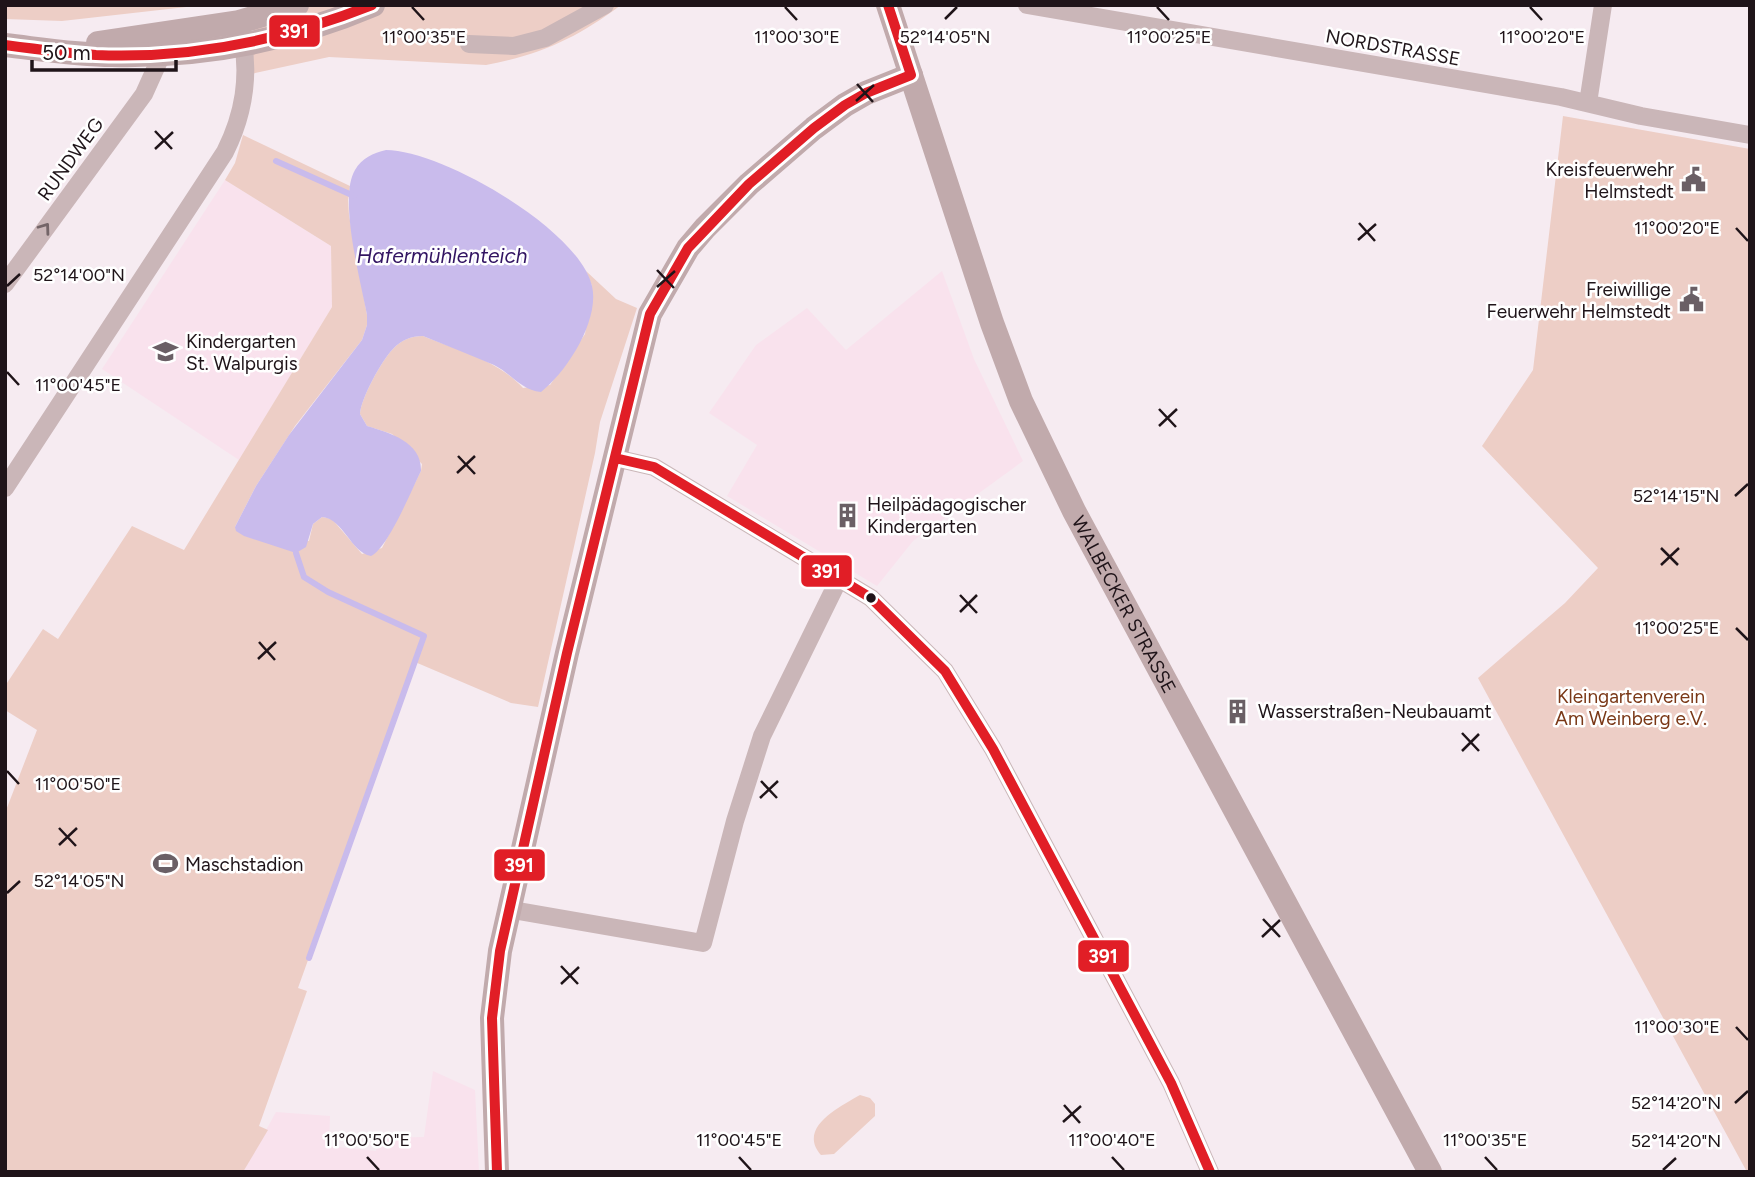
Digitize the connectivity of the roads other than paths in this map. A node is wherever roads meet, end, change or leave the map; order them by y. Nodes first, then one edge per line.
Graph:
1 (297, 5) edge
2 (373, 5) edge
3 (605, 5) edge
4 (888, 5) edge
5 (1027, 5) edge
6 (1603, 5) edge
7 (241, 33) junction
8 (469, 44) dead end
9 (5, 46) edge
10 (45, 50) junction
11 (162, 54) junction
12 (911, 75) junction
13 (1588, 103) junction
14 (1750, 135) edge
15 (5, 284) edge
16 (615, 458) junction
17 (5, 488) edge
18 (839, 579) junction
19 (507, 909) junction
20 (497, 1172) edge
21 (1210, 1172) edge
22 (1430, 1172) edge

1 - 7 main road
2 - 7 main road
3 - 8 street
4 - 12 main road, WALBECKER STRASSE
5 - 13 street, NORDSTRASSE
6 - 13 street
7 - 10 main road
7 - 11 main road
7 - 17 street
9 - 10 main road
10 - 11 main road
15 -> 11 street, RUNDWEG
12 - 16 main road
12 - 22 main road, WALBECKER STRASSE
13 - 14 street, NORDSTRASSE
16 - 18 street
16 - 19 main road
18 - 19 street
18 - 21 street
19 - 20 main road

